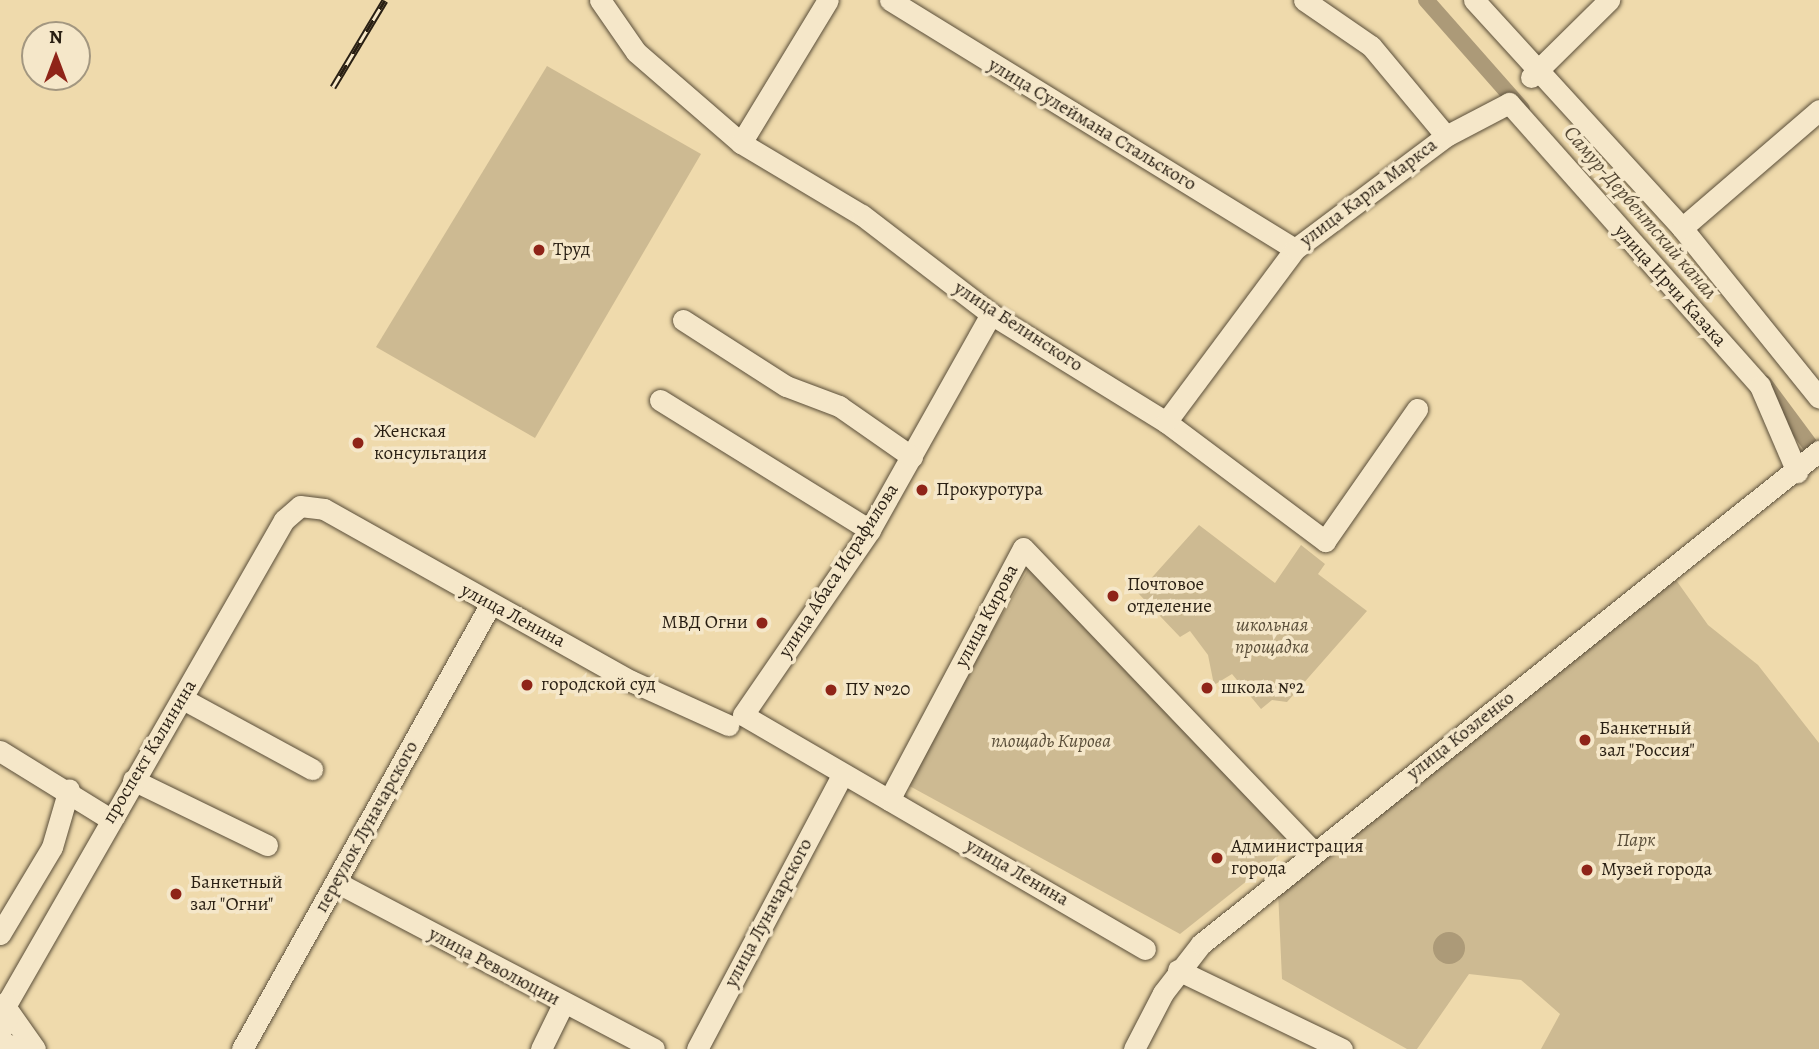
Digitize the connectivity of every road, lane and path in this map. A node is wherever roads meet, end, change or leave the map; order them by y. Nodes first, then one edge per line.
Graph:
1 (600, 0) edge
2 (828, 0) edge
3 (890, 0) edge
4 (1304, 0) edge
5 (1474, 0) edge
6 (1609, 0) edge
7 (1534, 74) junction
8 (1819, 110) edge
9 (1517, 117) joint
10 (1446, 136) junction
11 (741, 143) junction
12 (1682, 228) junction
13 (1294, 249) junction
14 (991, 314) junction
15 (683, 320) dead end
16 (1819, 398) edge
17 (660, 401) dead end
18 (1417, 409) dead end
19 (1166, 422) junction
20 (912, 457) junction
21 (1808, 461) edge
22 (300, 506) joint
23 (870, 530) junction
24 (490, 605) junction
25 (183, 699) junction
26 (736, 720) junction
27 (0, 751) edge
28 (312, 768) dead end
29 (841, 777) junction
30 (133, 780) junction
31 (69, 789) junction
32 (889, 800) junction
33 (110, 819) junction
34 (267, 845) dead end
35 (1314, 852) junction
36 (336, 882) junction
37 (0, 934) edge
38 (1145, 949) dead end
39 (1178, 970) junction
40 (5, 1003) edge
41 (563, 1004) junction
42 (0, 1032) edge
43 (0, 1042) edge
44 (21, 1049) edge
45 (36, 1049) edge
46 (242, 1049) edge
47 (541, 1049) edge
48 (654, 1049) edge
49 (697, 1049) edge
50 (1134, 1049) edge
51 (1342, 1049) edge

1 - 11 street, улица Белинского
2 - 11 street
3 - 13 street, улица Сулеймана Стальского
4 - 10 street
5 - 7 street
6 - 7 street
7 - 12 street
8 - 12 street
9 - 10 street, улица Карла Маркса
9 - 21 street, улица Ирчи Казака
10 - 13 street, улица Карла Маркса
11 - 14 street, улица Белинского
12 - 16 street
13 - 19 street, улица Карла Маркса
14 - 19 street, улица Белинского
14 - 20 street, улица Абаса Исрафилова
15 - 20 street
17 - 23 street
18 - 19 street, улица Белинского
20 - 23 street, улица Абаса Исрафилова
21 - 35 street, улица Козленко
22 - 24 street, улица Ленина
22 - 25 street, проспект Калинина
23 - 26 street, улица Абаса Исрафилова
24 - 26 street, улица Ленина
24 - 36 street, переулок Луначарского
25 - 28 street
25 - 30 street, проспект Калинина
26 - 29 street, улица Ленина
27 - 31 street
29 - 32 street, улица Ленина
29 - 49 street, улица Луначарского
30 - 33 street, проспект Калинина
30 - 34 street
31 - 33 street
31 - 37 street
32 - 35 street, улица Кирова
32 - 38 street, улица Ленина
33 - 40 street, проспект Калинина
35 - 39 street, улица Козленко
36 - 41 street, улица Революции
36 - 46 street, переулок Луначарского
39 - 50 street, улица Козленко
39 - 51 street
40 - 42 street, проспект Калинина
40 - 45 street
41 - 47 street
41 - 48 street, улица Революции
43 - 44 street

